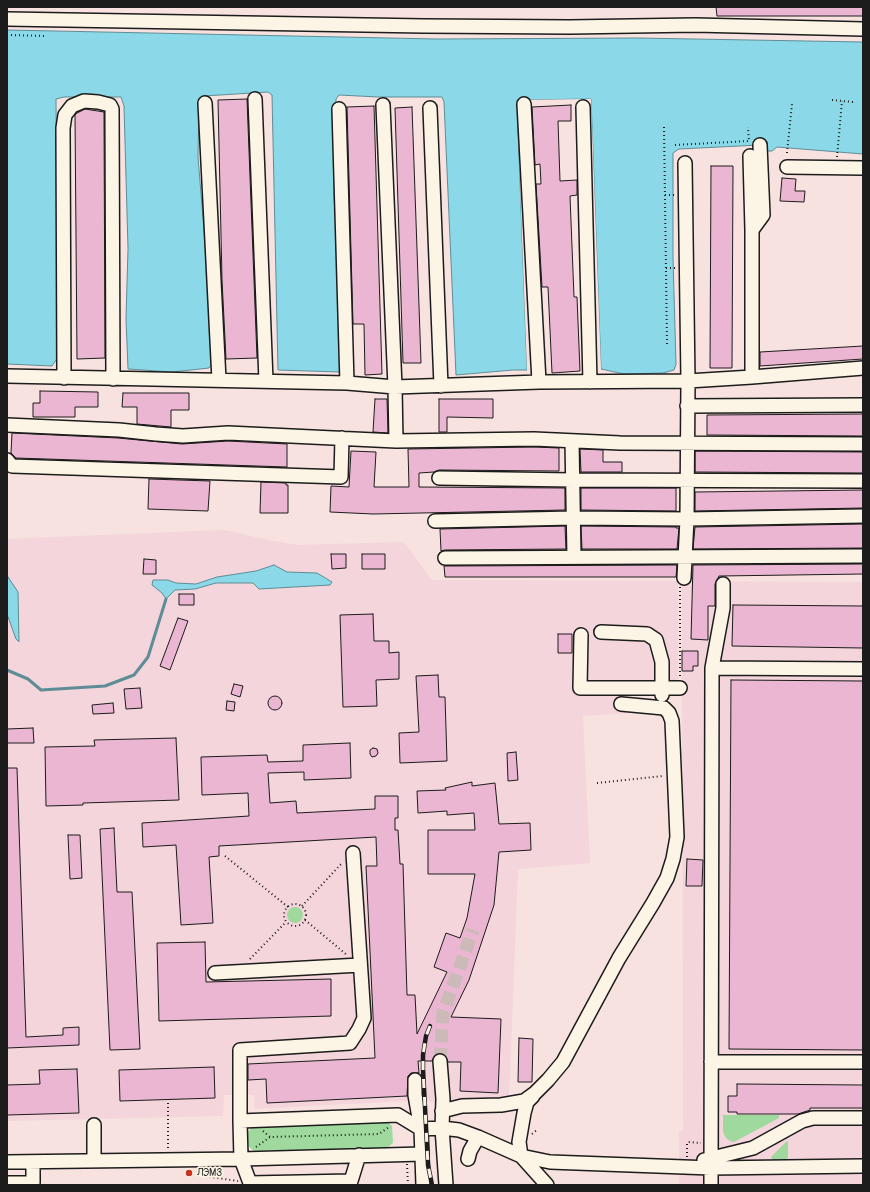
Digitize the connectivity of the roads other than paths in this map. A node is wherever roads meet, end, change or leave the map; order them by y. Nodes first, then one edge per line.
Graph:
1 (7, 19) edge
2 (863, 29) edge
3 (255, 99) dead end
4 (205, 103) dead end
5 (524, 104) dead end
6 (383, 106) dead end
7 (583, 107) dead end
8 (430, 108) dead end
9 (339, 109) dead end
10 (760, 145) dead end
11 (750, 156) dead end
12 (685, 163) dead end
13 (787, 167) dead end
14 (863, 168) edge
15 (752, 230) junction
16 (863, 368) edge
17 (7, 376) edge
18 (752, 377) junction
19 (64, 378) junction
20 (113, 379) junction
21 (219, 380) junction
22 (688, 381) junction
23 (266, 382) junction
24 (539, 382) junction
25 (590, 382) junction
26 (347, 383) junction
27 (441, 386) junction
28 (395, 387) junction
29 (863, 405) edge
30 (688, 406) junction
31 (7, 425) edge
32 (342, 438) junction
33 (396, 441) junction
34 (572, 441) junction
35 (687, 443) junction
36 (863, 444) edge
37 (7, 460) edge
38 (439, 478) dead end
39 (573, 480) junction
40 (687, 480) junction
41 (863, 481) edge
42 (863, 516) edge
43 (573, 518) junction
44 (687, 518) junction
45 (435, 521) dead end
46 (863, 556) edge
47 (574, 557) junction
48 (684, 557) junction
49 (445, 558) dead end
50 (684, 578) road end
51 (723, 584) dead end
52 (601, 632) dead end
53 (581, 635) dead end
54 (712, 668) junction
55 (863, 669) edge
56 (661, 688) junction
57 (680, 688) road end
58 (621, 704) dead end
59 (664, 708) junction
60 (353, 853) road end
61 (360, 965) junction
62 (215, 973) dead end
63 (440, 1061) tunnel mouth
64 (711, 1062) junction
65 (863, 1062) edge
66 (414, 1080) dead end
67 (535, 1093) junction
68 (442, 1111) junction
69 (863, 1118) edge
70 (246, 1121) junction
71 (94, 1125) dead end
72 (421, 1128) junction
73 (442, 1128) junction
74 (478, 1137) junction
75 (422, 1154) junction
76 (359, 1155) junction
77 (521, 1156) junction
78 (241, 1159) junction
79 (468, 1159) dead end
80 (94, 1161) junction
81 (7, 1162) edge
82 (33, 1162) junction
83 (711, 1163) junction
84 (863, 1166) edge
85 (7, 1183) edge
86 (423, 1185) edge
87 (446, 1185) edge
88 (546, 1185) edge
89 (711, 1185) edge

1 - 2 street
3 - 23 street
4 - 21 street
5 - 24 street
6 - 28 street
7 - 25 street
8 - 27 street
9 - 26 street
10 - 15 street
11 - 15 street
12 - 22 street
13 - 14 street
15 - 18 street
16 - 18 street
17 - 19 street
18 - 22 street
19 - 20 street
19 - 20 street
20 - 21 street
21 - 23 street
22 - 25 street
22 - 30 street
23 - 26 street
24 - 25 street
24 - 27 street
26 - 28 street
27 - 28 street
28 - 33 street
29 - 30 street
30 - 35 street
31 - 32 street
32 - 33 street
32 - 37 street
33 - 34 street
34 - 35 street
34 - 39 street
35 - 36 street
35 - 40 street
38 - 39 street
39 - 40 street
39 - 43 street
40 - 41 street
40 - 44 street
42 - 44 street
43 - 44 street
43 - 45 street
43 - 47 street
44 - 48 street
46 - 48 street
47 - 48 street
47 - 49 street
48 - 50 street
51 - 54 street
52 - 56 street
53 - 56 street
54 - 55 street
54 - 64 street
56 - 57 street
56 - 59 street
58 - 59 street
59 - 67 street
60 - 61 street
61 - 62 street
61 - 70 street
63 - 68 street
64 - 65 street
64 - 83 street
66 - 72 street
67 - 68 street
67 - 77 street
68 - 73 street
69 - 83 street
70 - 72 street
70 - 78 street
71 - 80 street
72 - 73 street
72 - 75 street
73 - 74 street
73 - 87 street
74 - 77 street
74 - 79 street
75 - 76 street
75 - 86 street
76 - 78 street
76 - 78 street
77 - 83 street
77 - 88 street
78 - 80 street
80 - 82 street
81 - 82 street
82 - 85 street
83 - 84 street
83 - 89 street

